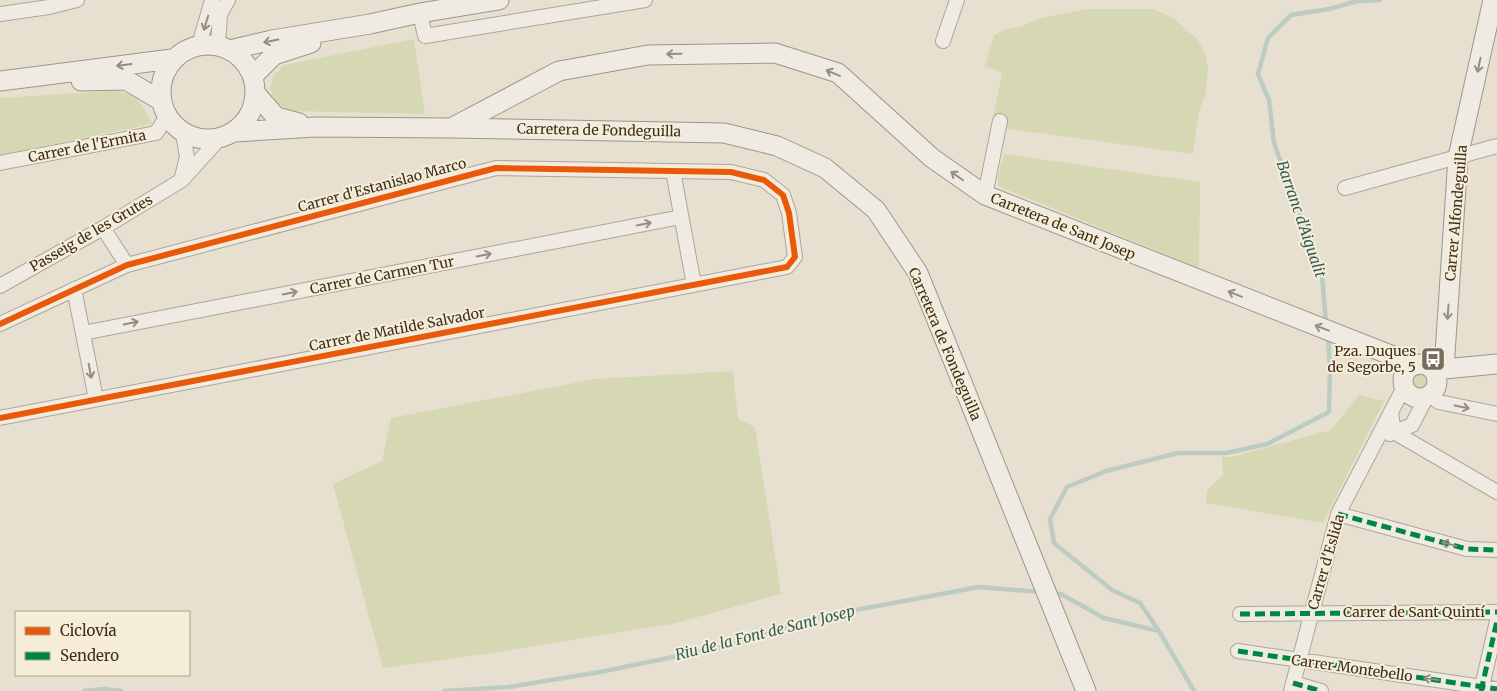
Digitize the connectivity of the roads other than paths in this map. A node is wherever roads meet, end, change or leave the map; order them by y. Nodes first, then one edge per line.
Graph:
1 (77, 0) edge
2 (212, 0) edge
3 (228, 0) edge
4 (499, 0) edge
5 (645, 0) edge
6 (958, 0) edge
7 (1493, 0) edge
8 (420, 13) junction
9 (0, 14) edge
10 (370, 24) junction
11 (1491, 30) edge
12 (943, 42) dead end
13 (199, 45) junction
14 (224, 48) junction
15 (172, 59) junction
16 (0, 82) edge
17 (254, 85) junction
18 (163, 109) junction
19 (1000, 121) dead end
20 (315, 127) junction
21 (452, 128) junction
22 (183, 134) junction
23 (227, 135) junction
24 (1497, 146) edge
25 (1458, 157) junction
26 (0, 162) edge
27 (672, 172) junction
28 (182, 180) junction
29 (1344, 188) dead end
30 (985, 195) junction
31 (681, 217) junction
32 (104, 228) junction
33 (796, 257) joint
34 (127, 265) junction
35 (694, 285) junction
36 (0, 286) edge
37 (74, 289) junction
38 (0, 324) edge
39 (83, 333) junction
40 (1416, 364) junction
41 (1497, 364) edge
42 (1439, 371) junction
43 (1404, 387) junction
44 (1428, 396) junction
45 (96, 399) junction
46 (1391, 413) junction
47 (1497, 414) edge
48 (0, 418) edge
49 (1394, 432) junction
50 (1377, 439) junction
51 (1497, 492) edge
52 (1338, 514) junction
53 (1497, 550) edge
54 (1497, 612) edge
55 (1312, 613) junction
56 (1240, 614) dead end
57 (1497, 620) edge
58 (1238, 651) dead end
59 (1300, 660) junction
60 (1292, 687) edge
61 (1482, 689) edge
62 (1497, 689) edge
63 (1086, 691) edge
64 (1321, 691) edge

1 - 9 street
2 -> 13 street
3 - 14 street
4 - 8 street
5 - 8 street
6 - 12 street
7 - 11 street, Carrer Alfondeguilla
8 - 10 street
10 -> 14 street
10 - 17 street
11 -> 25 street, Carrer Alfondeguilla
13 - 14 street
13 - 15 street
14 - 17 street
15 -> 16 street
15 - 18 street
16 - 18 street
17 - 20 street, Carretera de Fondeguilla
17 - 23 street
18 - 22 street
18 - 26 street, Carrer de l'Ermita
19 - 30 street
20 - 21 street, Carretera de Fondeguilla
20 - 23 street, Carretera de Fondeguilla
30 -> 21 street, Carretera de Sant Josep
21 - 63 street, Carretera de Fondeguilla
22 - 23 street
22 - 28 street
23 - 28 street, Passeig de les Grutes
24 - 25 street
25 - 29 street
25 -> 42 street, Carrer Alfondeguilla
27 - 31 street
27 - 33 street, Carrer d'Estanislao Marco
27 - 34 street, Carrer d'Estanislao Marco
28 - 32 street, Passeig de les Grutes
40 -> 30 street, Carretera de Sant Josep
31 - 35 street
39 -> 31 street, Carrer de Carmen Tur
32 - 34 street
32 - 36 street, Passeig de les Grutes
33 - 35 street, Carrer de Matilde Salvador
34 - 37 street, Carrer d'Estanislao Marco
35 - 45 street, Carrer de Matilde Salvador
37 - 38 street, Carrer d'Estanislao Marco
37 - 39 street
39 -> 45 street
40 - 42 street
40 - 43 street
41 - 42 street
42 - 44 street
43 - 44 street
43 - 46 street, Carrer d'Eslida
44 -> 47 street
44 - 49 street
45 - 48 street, Carrer de Matilde Salvador
46 - 49 street
46 - 50 street, Carrer d'Eslida
49 - 50 street
49 - 51 street
50 - 52 street, Carrer d'Eslida
53 -> 52 street
52 - 55 street, Carrer d'Eslida
54 - 55 street, Carrer de Sant Quintí
55 - 56 street, Carrer de Sant Quintí
55 - 59 street, Carrer d'Eslida
57 - 61 street
58 - 59 street, Carrer Montebello
59 - 60 street, Carrer d'Eslida
61 -> 59 street, Carrer Montebello
60 - 64 street
61 - 62 street, Carrer Montebello

